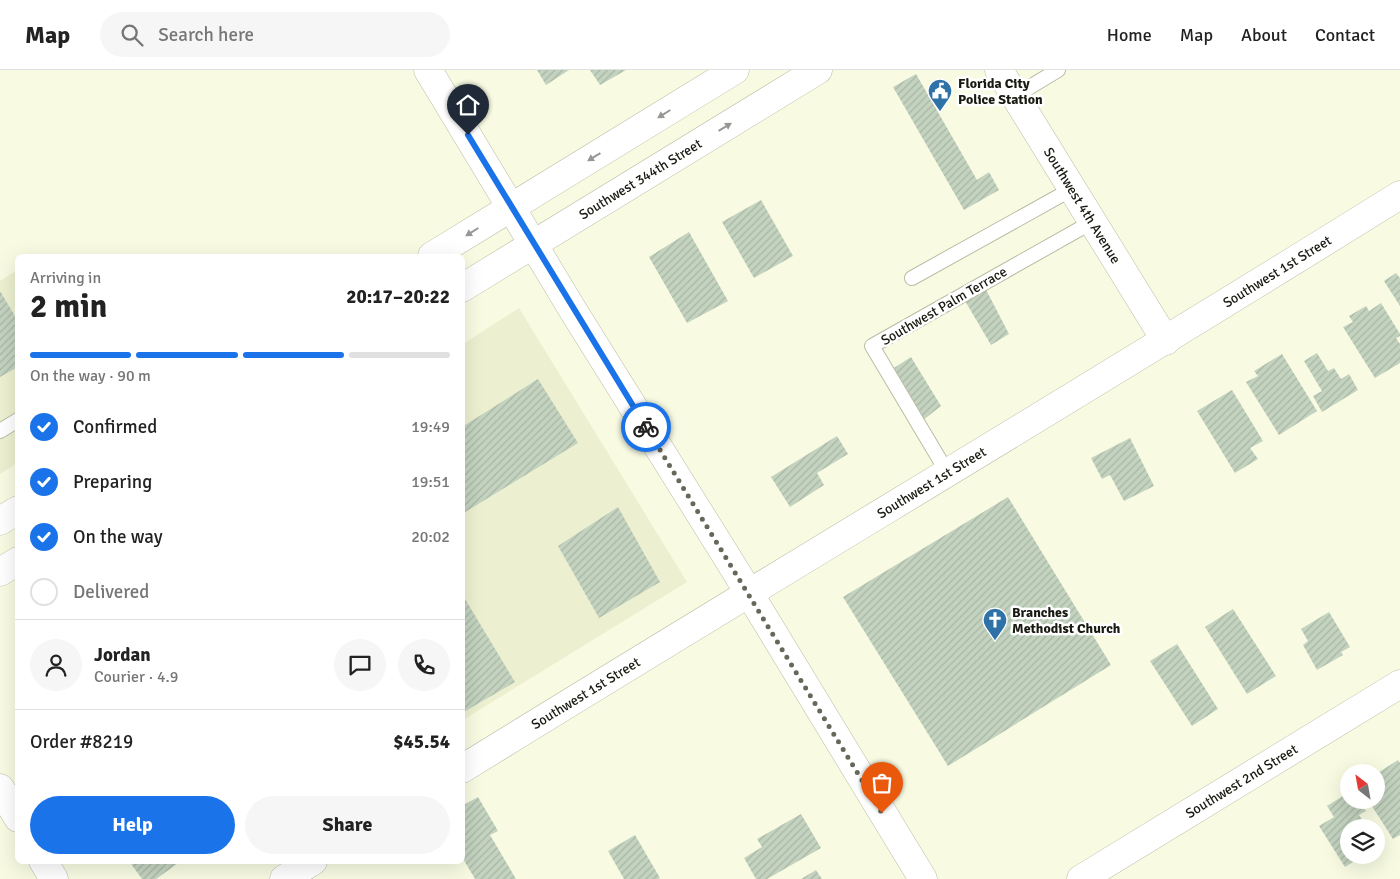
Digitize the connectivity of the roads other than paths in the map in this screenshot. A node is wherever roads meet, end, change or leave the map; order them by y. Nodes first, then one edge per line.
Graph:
1 (428, 70) edge
2 (735, 70) edge
3 (818, 70) edge
4 (1000, 70) edge
5 (1058, 70) edge
6 (1015, 96) junction
7 (1072, 189) junction
8 (1400, 195) edge
9 (512, 207) junction
10 (1092, 222) junction
11 (534, 244) junction
12 (435, 254) edge
13 (912, 278) dead end
14 (465, 286) edge
15 (1166, 340) junction
16 (15, 422) edge
17 (0, 431) edge
18 (948, 472) junction
19 (15, 512) edge
20 (0, 521) edge
21 (15, 563) edge
22 (0, 572) edge
23 (748, 592) junction
24 (1400, 684) edge
25 (465, 767) edge
26 (0, 788) edge
27 (15, 813) edge
28 (45, 864) edge
29 (308, 864) edge
30 (54, 879) edge
31 (284, 879) edge
32 (923, 879) edge
33 (1081, 879) edge

1 - 9 street
2 -> 9 street
11 -> 3 street, Southwest 344th Street
4 - 6 street, Southwest 4th Avenue
5 - 6 lane
6 - 7 street, Southwest 4th Avenue
7 - 10 street, Southwest 4th Avenue
7 - 13 lane
8 - 15 street, Southwest 1st Street
9 - 11 street
9 -> 12 street
10 - 15 street, Southwest 4th Avenue
10 - 18 lane, Southwest Palm Terrace
11 - 14 street, Southwest 344th Street
11 - 23 street
15 - 18 street, Southwest 1st Street
16 - 17 lane
18 - 23 street, Southwest 1st Street
19 - 20 street
21 - 22 street
23 - 25 street, Southwest 1st Street
23 - 32 street
24 - 33 street, Southwest 2nd Street
26 - 27 street
28 - 30 street
29 - 31 street

